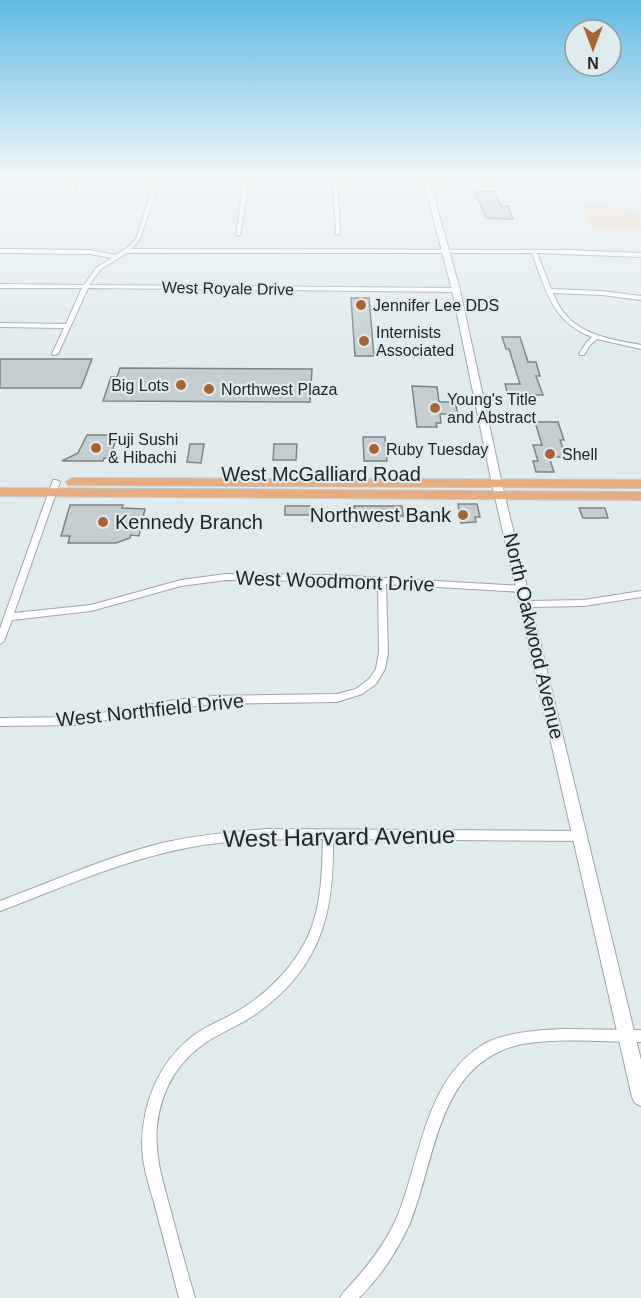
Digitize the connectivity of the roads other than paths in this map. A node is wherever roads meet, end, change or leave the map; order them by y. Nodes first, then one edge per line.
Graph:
1 (139, 236) edge
2 (441, 236) edge
3 (126, 250) junction
4 (0, 251) edge
5 (446, 252) junction
6 (534, 252) junction
7 (641, 255) edge
8 (116, 257) junction
9 (0, 286) edge
10 (86, 287) junction
11 (456, 290) junction
12 (551, 291) junction
13 (641, 298) edge
14 (0, 325) edge
15 (68, 326) junction
16 (597, 337) junction
17 (641, 347) edge
18 (55, 354) dead end
19 (582, 354) dead end
20 (0, 482) edge
21 (641, 484) edge
22 (55, 488) junction
23 (499, 489) junction
24 (0, 492) edge
25 (641, 496) edge
26 (382, 581) junction
27 (523, 589) junction
28 (641, 594) edge
29 (527, 604) junction
30 (8, 617) junction
31 (0, 641) edge
32 (0, 722) edge
33 (328, 834) junction
34 (581, 836) junction
35 (0, 906) edge
36 (634, 1036) edge
37 (641, 1096) edge
38 (188, 1298) edge
39 (348, 1298) edge

1 - 3 street
2 - 5 street, North Oakwood Avenue
3 - 5 street
3 - 8 street
4 - 8 street
5 - 6 street
5 - 11 street, North Oakwood Avenue
6 - 7 street
6 - 12 street
8 - 10 street
9 - 10 street, West Royale Drive
10 - 11 street, West Royale Drive
10 - 15 street
11 - 23 street, North Oakwood Avenue
12 - 13 street
12 - 16 street
14 - 15 street
15 - 18 street
16 - 17 street
16 - 19 street
20 - 22 main road, West McGalliard Road
21 - 23 main road, West McGalliard Road
22 - 23 main road, West McGalliard Road
22 - 24 main road, West McGalliard Road
22 - 30 street
23 - 25 main road, West McGalliard Road
23 - 27 street, North Oakwood Avenue
26 - 27 street, West Woodmont Drive
26 - 30 street, West Woodmont Drive
26 - 32 street, West Northfield Drive
27 - 29 street, North Oakwood Avenue
28 - 29 street
29 - 34 street, North Oakwood Avenue
30 - 31 street
33 - 34 street, West Harvard Avenue
33 - 35 street, West Harvard Avenue
33 - 38 street
34 - 36 street, North Oakwood Avenue
36 - 37 street, North Oakwood Avenue
36 - 39 street

